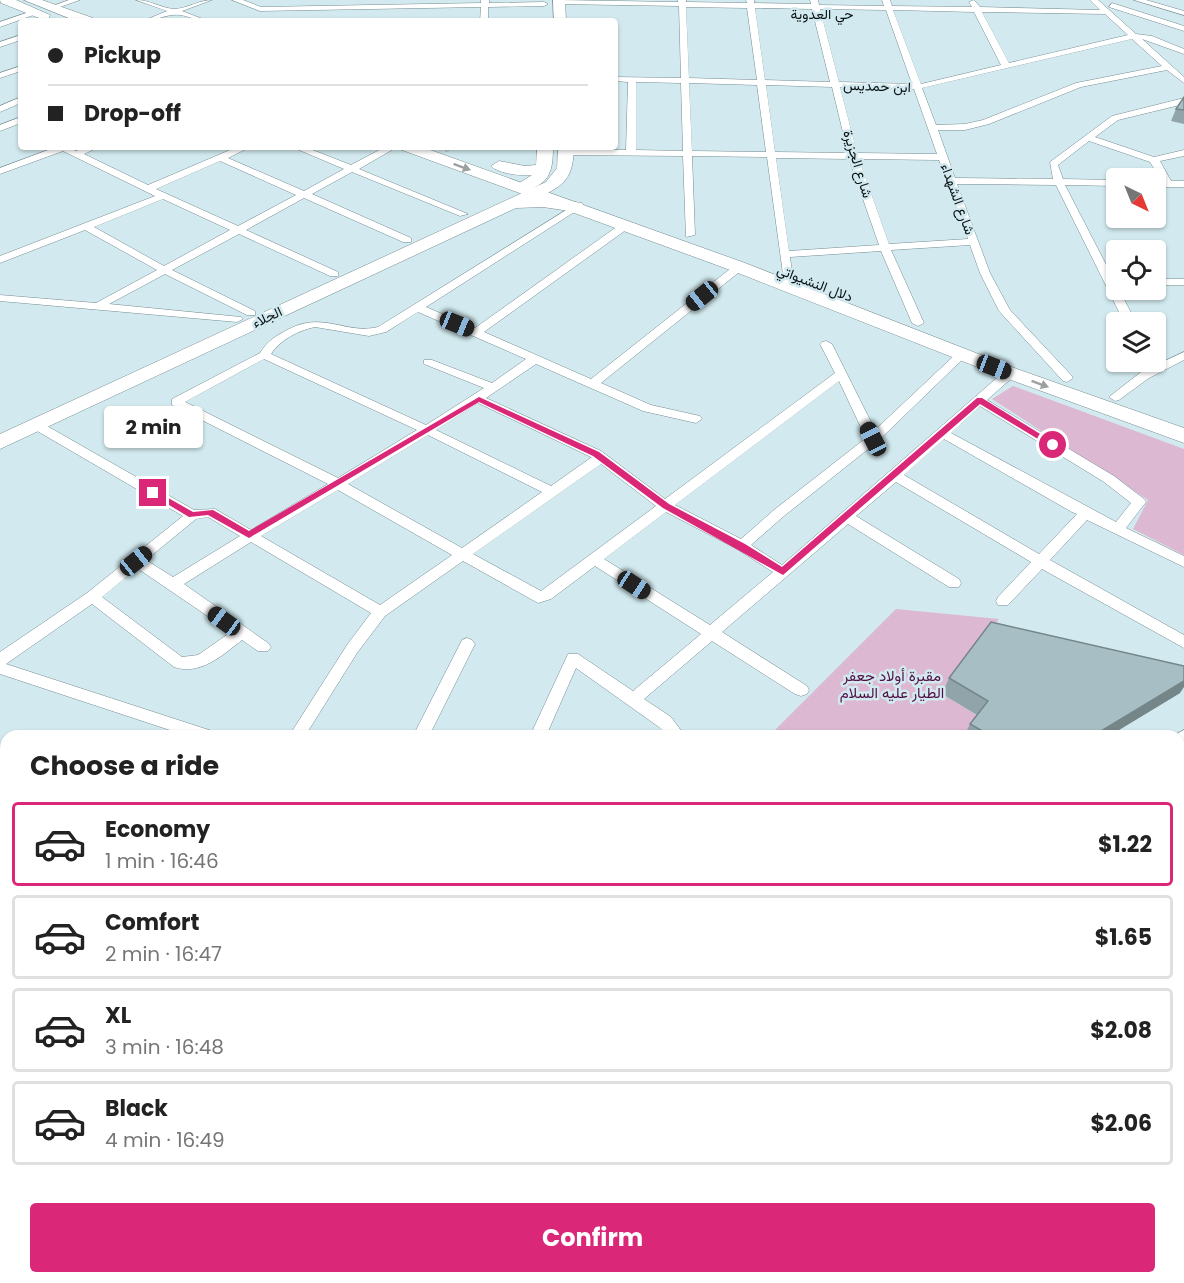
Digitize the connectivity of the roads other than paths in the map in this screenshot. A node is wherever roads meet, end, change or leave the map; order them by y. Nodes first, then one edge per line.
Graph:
1 (2, 0) edge
2 (30, 0) edge
3 (76, 0) edge
4 (141, 0) edge
5 (208, 0) edge
6 (236, 0) edge
7 (340, 0) edge
8 (972, 0) edge
9 (1094, 0) edge
10 (1121, 0) edge
11 (1138, 0) edge
12 (559, 1) edge
13 (544, 2) edge
14 (682, 2) edge
15 (751, 2) edge
16 (485, 3) edge
17 (815, 3) edge
18 (887, 4) edge
19 (402, 7) edge
20 (51, 8) junction
21 (360, 8) junction
22 (977, 9) junction
23 (1108, 9) junction
24 (174, 11) junction
25 (38, 12) junction
26 (1184, 13) edge
27 (18, 18) edge
28 (19, 18) edge
29 (53, 18) edge
30 (79, 18) edge
31 (155, 18) edge
32 (195, 18) edge
33 (484, 18) edge
34 (544, 18) edge
35 (560, 18) edge
36 (0, 24) edge
37 (1184, 29) edge
38 (1134, 36) junction
39 (18, 39) edge
40 (0, 45) edge
41 (1184, 52) edge
42 (1006, 66) junction
43 (1169, 68) junction
44 (18, 69) edge
45 (0, 76) edge
46 (618, 79) edge
47 (632, 79) junction
48 (686, 81) junction
49 (1184, 81) edge
50 (762, 83) junction
51 (836, 85) junction
52 (918, 87) junction
53 (18, 101) edge
54 (1184, 101) edge
55 (0, 108) edge
56 (18, 121) edge
57 (11, 124) junction
58 (18, 127) edge
59 (0, 128) edge
60 (932, 128) junction
61 (1088, 138) junction
62 (57, 150) edge
63 (67, 150) edge
64 (87, 150) edge
65 (238, 150) edge
66 (304, 150) edge
67 (386, 150) edge
68 (417, 150) edge
69 (453, 150) edge
70 (544, 150) edge
71 (631, 153) junction
72 (1184, 153) edge
73 (77, 154) junction
74 (686, 154) junction
75 (773, 155) junction
76 (854, 156) junction
77 (943, 157) junction
78 (221, 158) junction
79 (1154, 160) junction
80 (351, 169) junction
81 (0, 171) edge
82 (494, 172) junction
83 (573, 177) edge
84 (952, 181) junction
85 (1059, 182) junction
86 (538, 183) junction
87 (1106, 183) edge
88 (1168, 184) joint
89 (1184, 184) edge
90 (148, 189) junction
91 (302, 195) junction
92 (163, 196) junction
93 (492, 207) junction
94 (463, 214) junction
95 (626, 225) junction
96 (85, 226) junction
97 (237, 229) junction
98 (690, 235) junction
99 (407, 240) junction
100 (974, 242) junction
101 (885, 247) junction
102 (0, 260) edge
103 (786, 263) junction
104 (739, 267) junction
105 (164, 270) junction
106 (1106, 270) edge
107 (334, 274) junction
108 (1166, 282) edge
109 (1184, 282) edge
110 (0, 298) edge
111 (100, 305) junction
112 (416, 308) junction
113 (244, 316) junction
114 (918, 323) junction
115 (477, 332) junction
116 (826, 344) dead end
117 (962, 354) junction
118 (264, 355) junction
119 (1184, 355) edge
120 (536, 358) junction
121 (428, 362) dead end
122 (1145, 372) edge
123 (1010, 373) junction
124 (841, 374) junction
125 (1145, 375) junction
126 (1067, 378) junction
127 (593, 384) junction
128 (495, 388) junction
129 (1115, 397) junction
130 (479, 399) junction
131 (979, 400) junction
132 (696, 419) dead end
133 (1184, 421) edge
134 (36, 425) junction
135 (0, 426) edge
136 (427, 430) junction
137 (942, 433) junction
138 (1184, 436) edge
139 (873, 439) junction
140 (0, 442) edge
141 (600, 458) junction
142 (895, 476) junction
143 (337, 483) junction
144 (553, 492) junction
145 (666, 506) junction
146 (1086, 513) junction
147 (192, 515) junction
148 (847, 517) junction
149 (1118, 529) junction
150 (249, 535) junction
151 (742, 546) junction
152 (465, 554) junction
153 (596, 560) junction
154 (136, 561) junction
155 (1040, 561) junction
156 (1184, 562) edge
157 (783, 572) junction
158 (954, 583) dead end
159 (173, 584) junction
160 (92, 597) junction
161 (1003, 601) dead end
162 (380, 612) junction
163 (241, 633) junction
164 (710, 634) junction
165 (1184, 642) edge
166 (467, 644) dead end
167 (263, 647) dead end
168 (0, 660) edge
169 (0, 668) edge
170 (801, 690) dead end
171 (633, 700) junction
172 (188, 730) edge
173 (301, 730) edge
174 (424, 730) edge
175 (541, 730) edge
176 (672, 730) edge

1 - 25 main road
2 - 20 main road
3 - 20 street
4 - 24 street
5 - 24 street
6 - 21 street
7 - 21 street
8 - 22 street
9 - 23 street
10 - 23 street
11 - 26 street
12 - 14 street
12 - 35 main road
13 - 16 street
13 - 34 main road
14 - 15 street
14 - 48 street
15 - 17 street
15 - 50 street
16 - 19 street
16 - 33 street
17 - 18 street
17 - 51 street, شارع الجزيرة
18 - 22 street
18 - 52 street, شارع الشهداء
19 - 21 street
20 - 30 main road
22 - 23 street
22 - 42 street
23 - 37 street
23 - 38 street
24 - 31 street
24 - 32 street
25 - 28 street
25 - 29 main road
27 - 36 street
38 - 41 street
38 - 42 street, ابن حمديس
38 - 43 street
39 - 40 street
42 - 52 street, ابن حمديس
43 - 49 street
43 - 60 street
44 - 45 street
46 - 47 street, ابن حمديس
47 - 48 street, ابن حمديس
47 - 71 street
48 - 50 street, ابن حمديس
48 - 74 street
50 - 51 street, ابن حمديس
50 - 75 street
51 - 52 street, ابن حمديس
51 - 76 street, شارع الجزيرة
52 - 60 street, شارع الشهداء
53 - 55 street
54 - 61 street
56 - 57 street
57 - 58 street
57 - 59 street
60 - 77 street, شارع الشهداء
61 - 79 street
61 - 85 street
62 - 81 street
63 - 73 street
64 - 73 street
65 - 78 street
66 - 80 street
67 - 80 street
68 -> 82 main road
69 - 82 main road
70 - 86 main road
71 - 74 street
71 - 83 street
72 - 79 street
73 - 90 street
74 - 75 street
74 - 98 street
75 - 76 street
75 - 103 street
76 - 77 street
76 - 101 street, شارع الجزيرة
77 - 84 street, شارع الشهداء
78 - 90 street
78 - 91 street
79 - 88 street
80 - 91 street
80 - 94 street
82 - 86 main road
82 - 93 main road
83 - 86 main road
83 - 86 main road
83 - 93 main road
83 - 95 main road
83 - 98 main road, دلال النشيواتي
83 - 112 street
84 - 85 street
84 - 100 street, شارع الشهداء
85 - 87 street
85 - 106 street
86 - 93 main road, الجلاء
88 - 89 street
90 - 92 street
91 - 97 street
91 - 99 street
92 - 96 street
92 - 97 street
93 - 94 main road, الجلاء
93 - 134 main road, الجلاء
94 - 99 main road, الجلاء
95 - 104 main road
95 - 115 street
96 - 102 street
96 - 105 street
97 - 105 street
97 - 107 street
98 - 103 main road, دلال النشيواتي
99 - 107 main road, الجلاء
100 - 101 street
100 - 126 street, شارع الشهداء
101 - 103 street
101 - 114 street, شارع الجزيرة
103 - 114 main road, دلال النشيواتي
104 - 117 main road
104 - 127 street
105 - 111 street
105 - 113 street
107 - 113 main road, الجلاء
108 - 109 street
110 - 111 street
111 - 113 street
112 - 115 street
112 - 118 street
113 - 135 main road, الجلاء
114 - 126 main road, دلال النشيواتي
115 - 120 street
116 - 124 street
117 - 123 main road
117 - 139 street
118 - 136 street
118 - 143 street
119 - 125 street
120 - 127 street
120 - 128 street
121 - 128 street
122 - 125 street
123 - 131 street
123 -> 138 main road
124 - 139 street
124 - 145 street
125 - 129 street
126 - 129 main road, دلال النشيواتي
127 - 132 street
128 - 130 street
129 - 133 main road, دلال النشيواتي
130 - 136 street
130 - 141 street
131 - 137 street
131 - 149 street
134 - 140 main road, الجلاء
134 - 147 street
136 - 143 street
136 - 144 street
137 - 142 street
137 - 146 street
139 - 151 street
141 - 144 street
141 - 145 street
142 - 148 street
142 - 155 street
143 - 150 street
143 - 152 street
144 - 152 street
145 - 151 street
145 - 153 street
146 - 149 street
146 - 155 street
147 - 150 street
147 - 154 street
148 - 157 street
148 - 158 street
149 - 156 street
150 - 159 street
150 - 162 street
151 - 157 street
152 - 153 street
152 - 162 street
153 - 164 street
154 - 159 street
154 - 160 street
155 - 161 street
155 - 165 street
157 - 164 street
159 - 163 street
160 - 163 street
160 - 168 street
162 - 173 street
163 - 167 street
164 - 170 street
164 - 171 street
166 - 174 street
169 - 172 street
171 - 175 street
171 - 176 street

